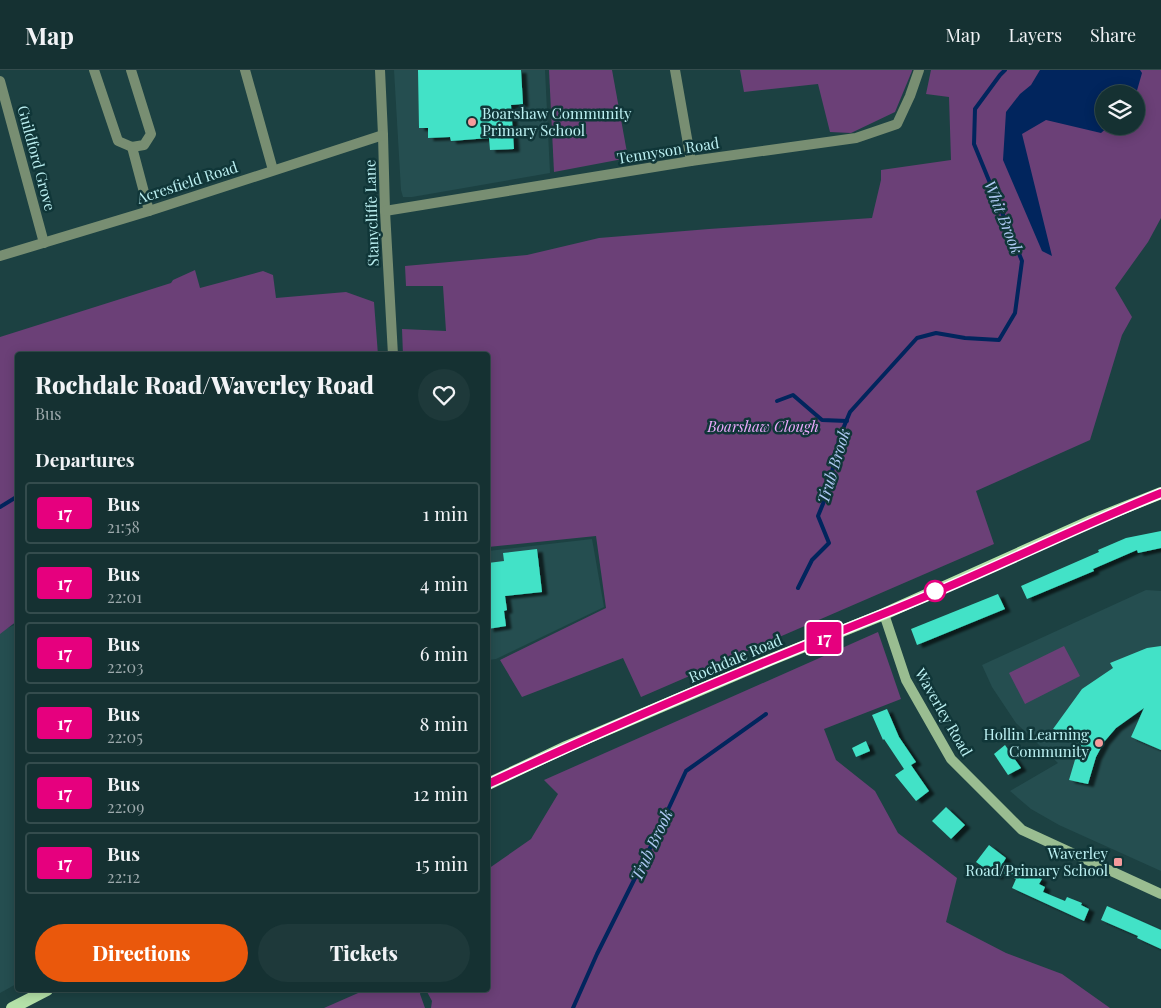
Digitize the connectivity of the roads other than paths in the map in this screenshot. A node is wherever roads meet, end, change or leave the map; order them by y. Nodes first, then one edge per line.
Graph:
1 (94, 70) edge
2 (131, 70) edge
3 (245, 70) edge
4 (380, 70) edge
5 (676, 70) edge
6 (919, 70) edge
7 (0, 81) edge
8 (384, 135) junction
9 (132, 147) junction
10 (691, 161) junction
11 (273, 170) junction
12 (149, 211) junction
13 (385, 212) junction
14 (44, 243) junction
15 (0, 256) edge
16 (393, 352) edge
17 (1161, 493) edge
18 (884, 614) junction
19 (490, 783) edge
20 (1161, 894) edge
21 (42, 992) edge
22 (12, 1008) edge

1 - 9 street
2 - 9 street
3 - 11 street
4 - 8 street, Stanycliffe Lane
5 - 10 street
6 - 10 street, Tennyson Road
7 - 14 street, Guildford Grove
8 - 11 street, Acresfield Road
8 - 13 street, Stanycliffe Lane
9 - 12 street
10 - 13 street, Tennyson Road
11 - 12 street, Acresfield Road
12 - 14 street, Acresfield Road
13 - 16 street, Stanycliffe Lane
14 - 15 street, Acresfield Road
17 - 18 main road, Rochdale Road
18 - 19 main road, Rochdale Road
18 - 20 street, Waverley Road
21 - 22 main road

